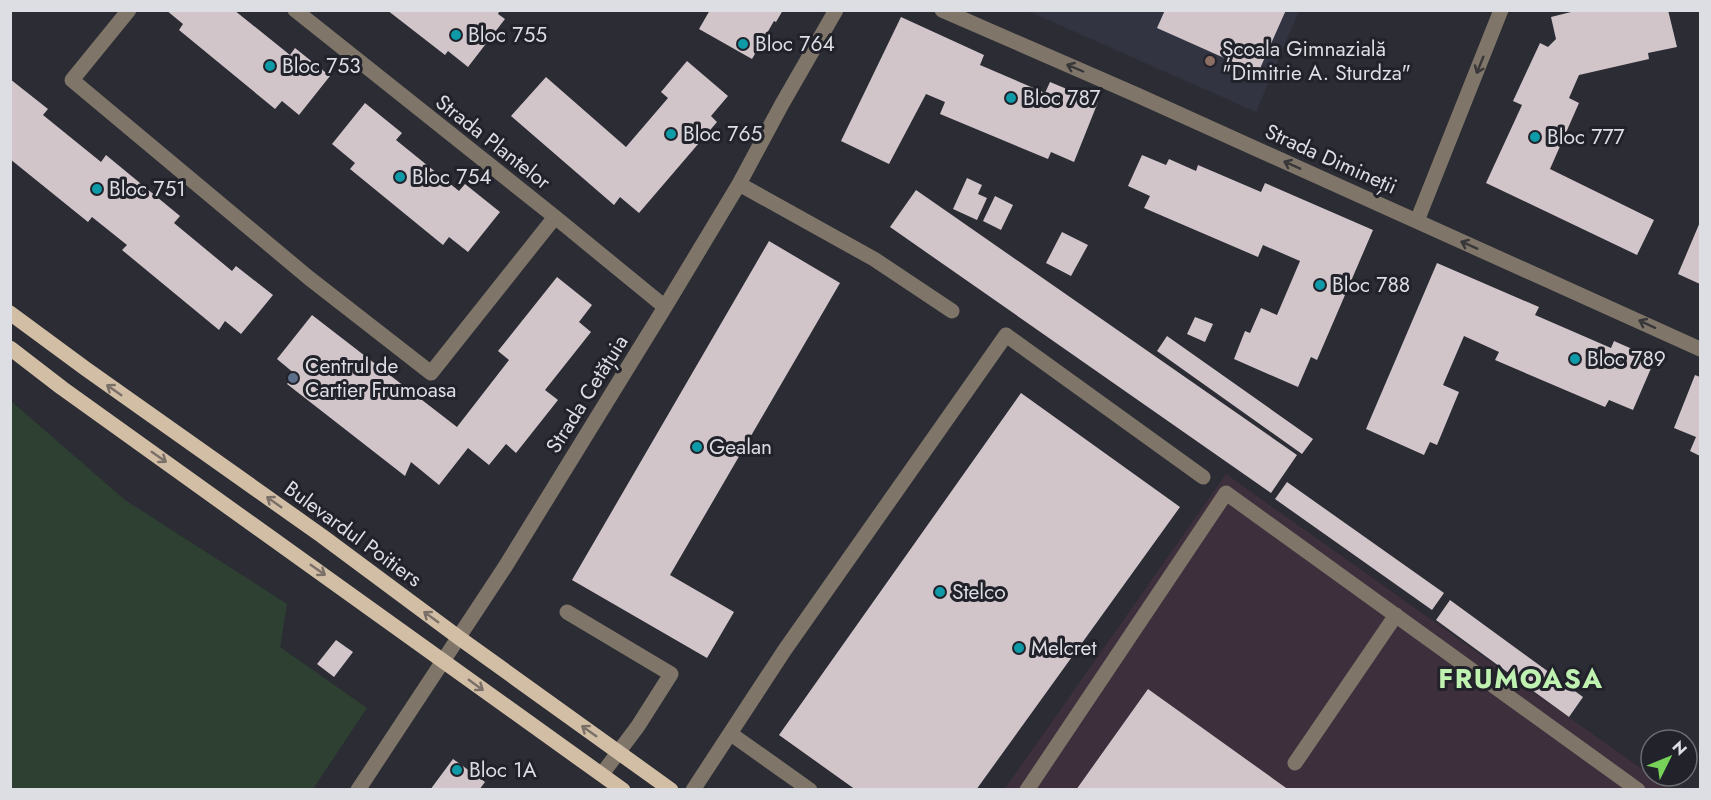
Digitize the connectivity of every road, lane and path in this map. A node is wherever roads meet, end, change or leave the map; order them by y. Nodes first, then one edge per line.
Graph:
1 (129, 10) edge
2 (295, 10) edge
3 (836, 10) edge
4 (942, 10) edge
5 (1501, 10) edge
6 (739, 184) junction
7 (555, 217) junction
8 (1417, 221) junction
9 (664, 307) junction
10 (952, 311) dead end
11 (10, 313) edge
12 (10, 348) edge
13 (1701, 349) edge
14 (1203, 477) dead end
15 (567, 612) dead end
16 (1396, 615) junction
17 (458, 637) junction
18 (442, 661) junction
19 (731, 734) junction
20 (619, 752) junction
21 (1295, 763) dead end
22 (602, 774) junction
23 (358, 789) edge
24 (623, 789) edge
25 (671, 789) edge
26 (693, 789) edge
27 (810, 789) edge
28 (1027, 789) edge
29 (1638, 789) edge

1 - 7 street
2 - 7 street, Strada Plantelor
3 - 6 street, Strada Cetățuia
8 -> 4 street, Strada Dimineții
5 -> 8 street
6 - 9 street, Strada Cetățuia
6 - 10 street
7 - 9 street, Strada Plantelor
13 -> 8 street, Strada Dimineții
9 - 17 street, Strada Cetățuia
17 -> 11 main road, Bulevardul Poitiers
12 -> 18 main road
14 - 19 street
15 - 20 street
16 - 21 street
16 - 28 street
16 - 29 street
17 - 18 street, Strada Cetățuia
20 -> 17 main road, Bulevardul Poitiers
18 -> 22 main road
18 - 23 street, Strada Cetățuia
19 - 26 street
19 - 27 street
20 - 22 street
20 - 25 main road, Bulevardul Poitiers
22 - 24 main road

